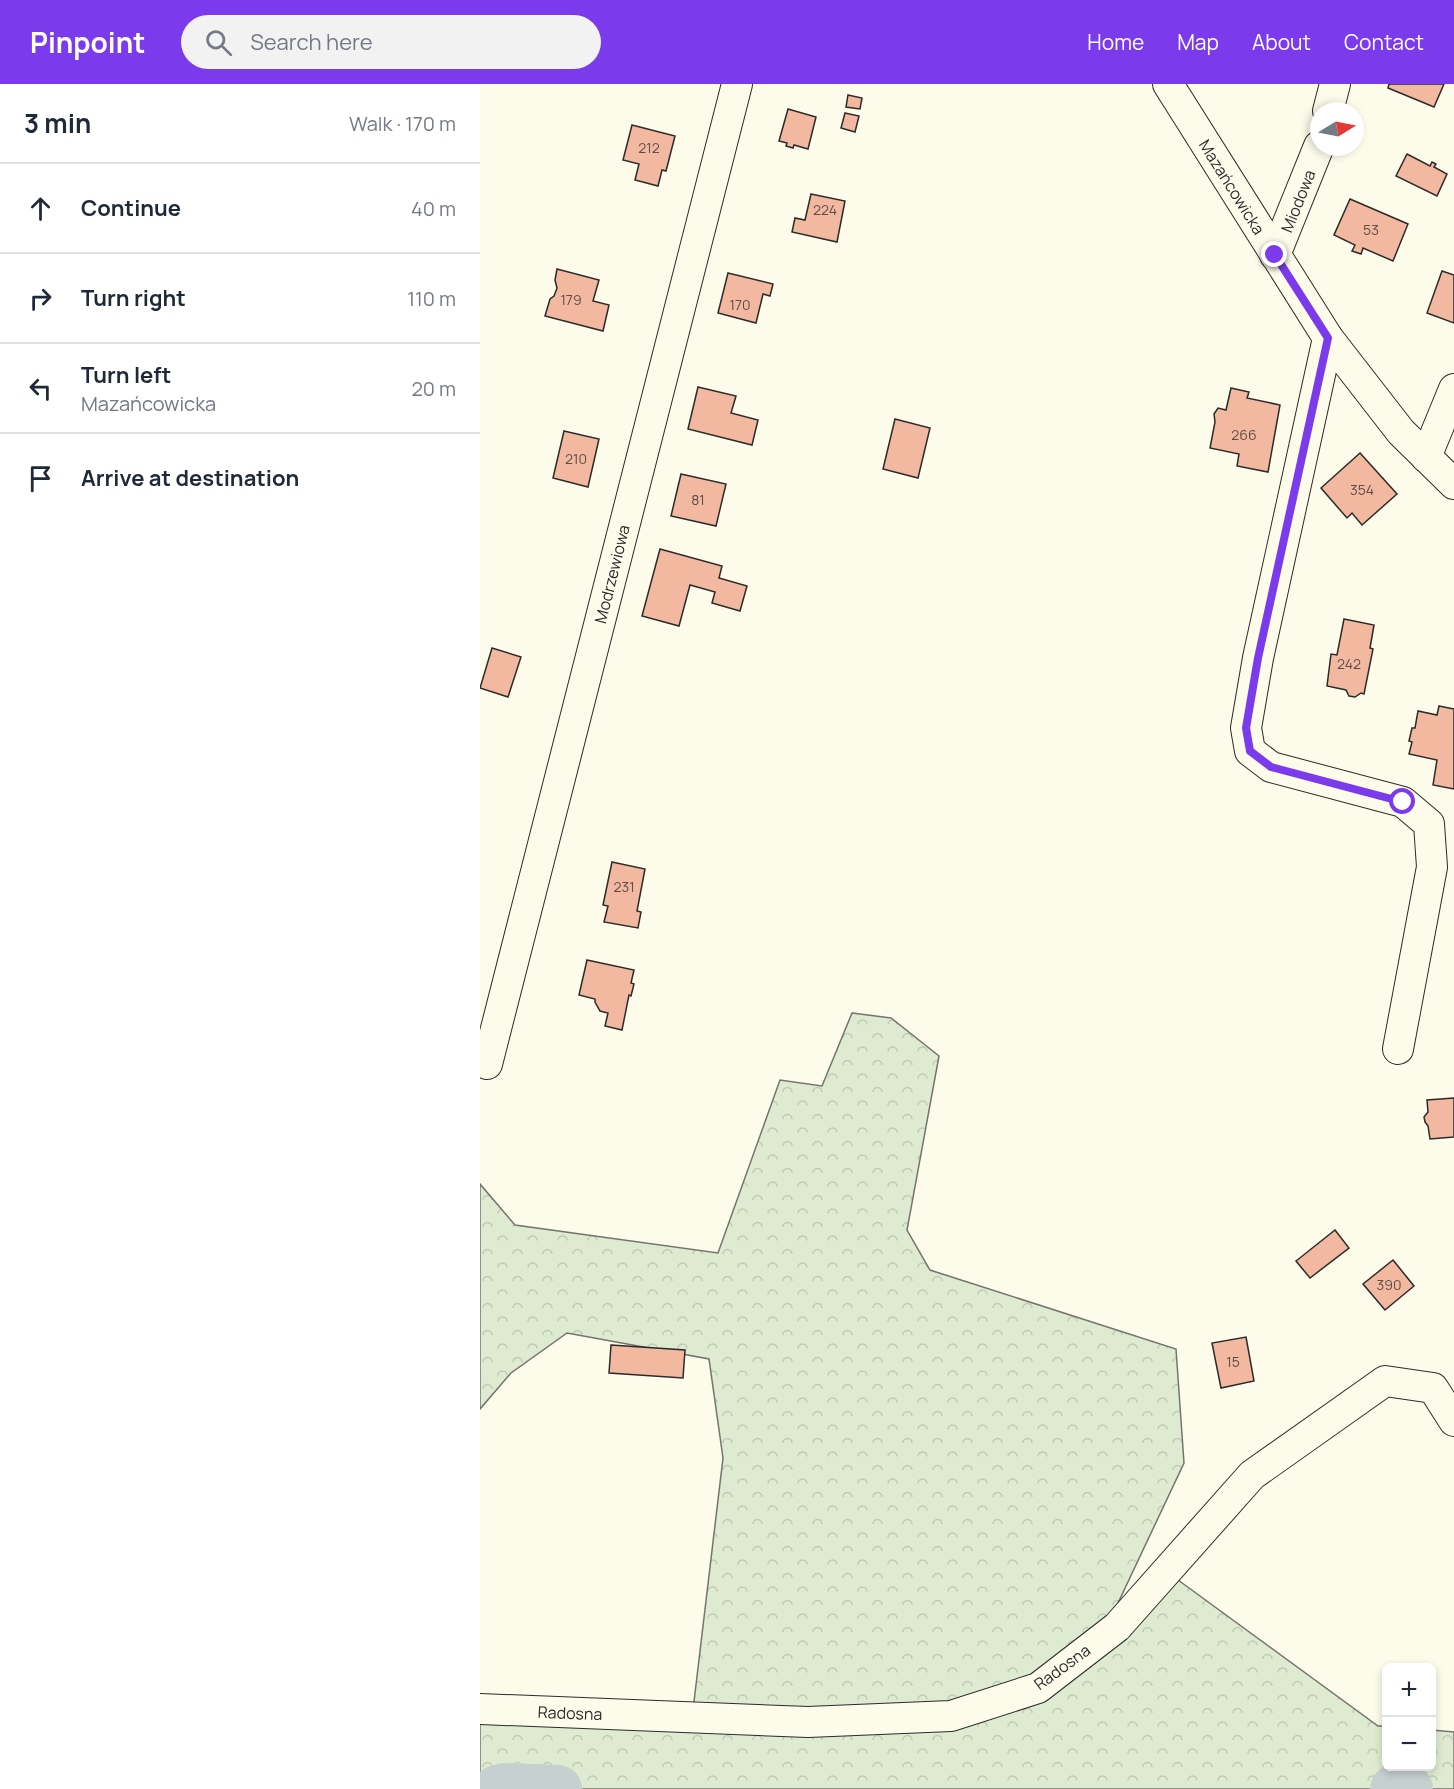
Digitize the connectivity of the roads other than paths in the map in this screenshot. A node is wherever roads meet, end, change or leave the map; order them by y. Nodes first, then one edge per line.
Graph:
1 (737, 84) edge
2 (1168, 84) edge
3 (1335, 84) edge
4 (1330, 102) edge
5 (1315, 156) edge
6 (1275, 255) junction
7 (1328, 338) junction
8 (1454, 389) edge
9 (1426, 457) junction
10 (1454, 484) edge
11 (1398, 1049) dead end
12 (487, 1064) dead end
13 (1454, 1421) edge
14 (480, 1709) edge

1 - 12 street, Modrzewiowa
2 - 6 street, Mazańcowicka
3 - 4 street
5 - 6 street, Miodowa
6 - 7 street, Mazańcowicka
7 - 9 street, Mazańcowicka
7 - 11 street
8 - 9 street
9 - 10 street, Mazańcowicka
13 - 14 street, Radosna

